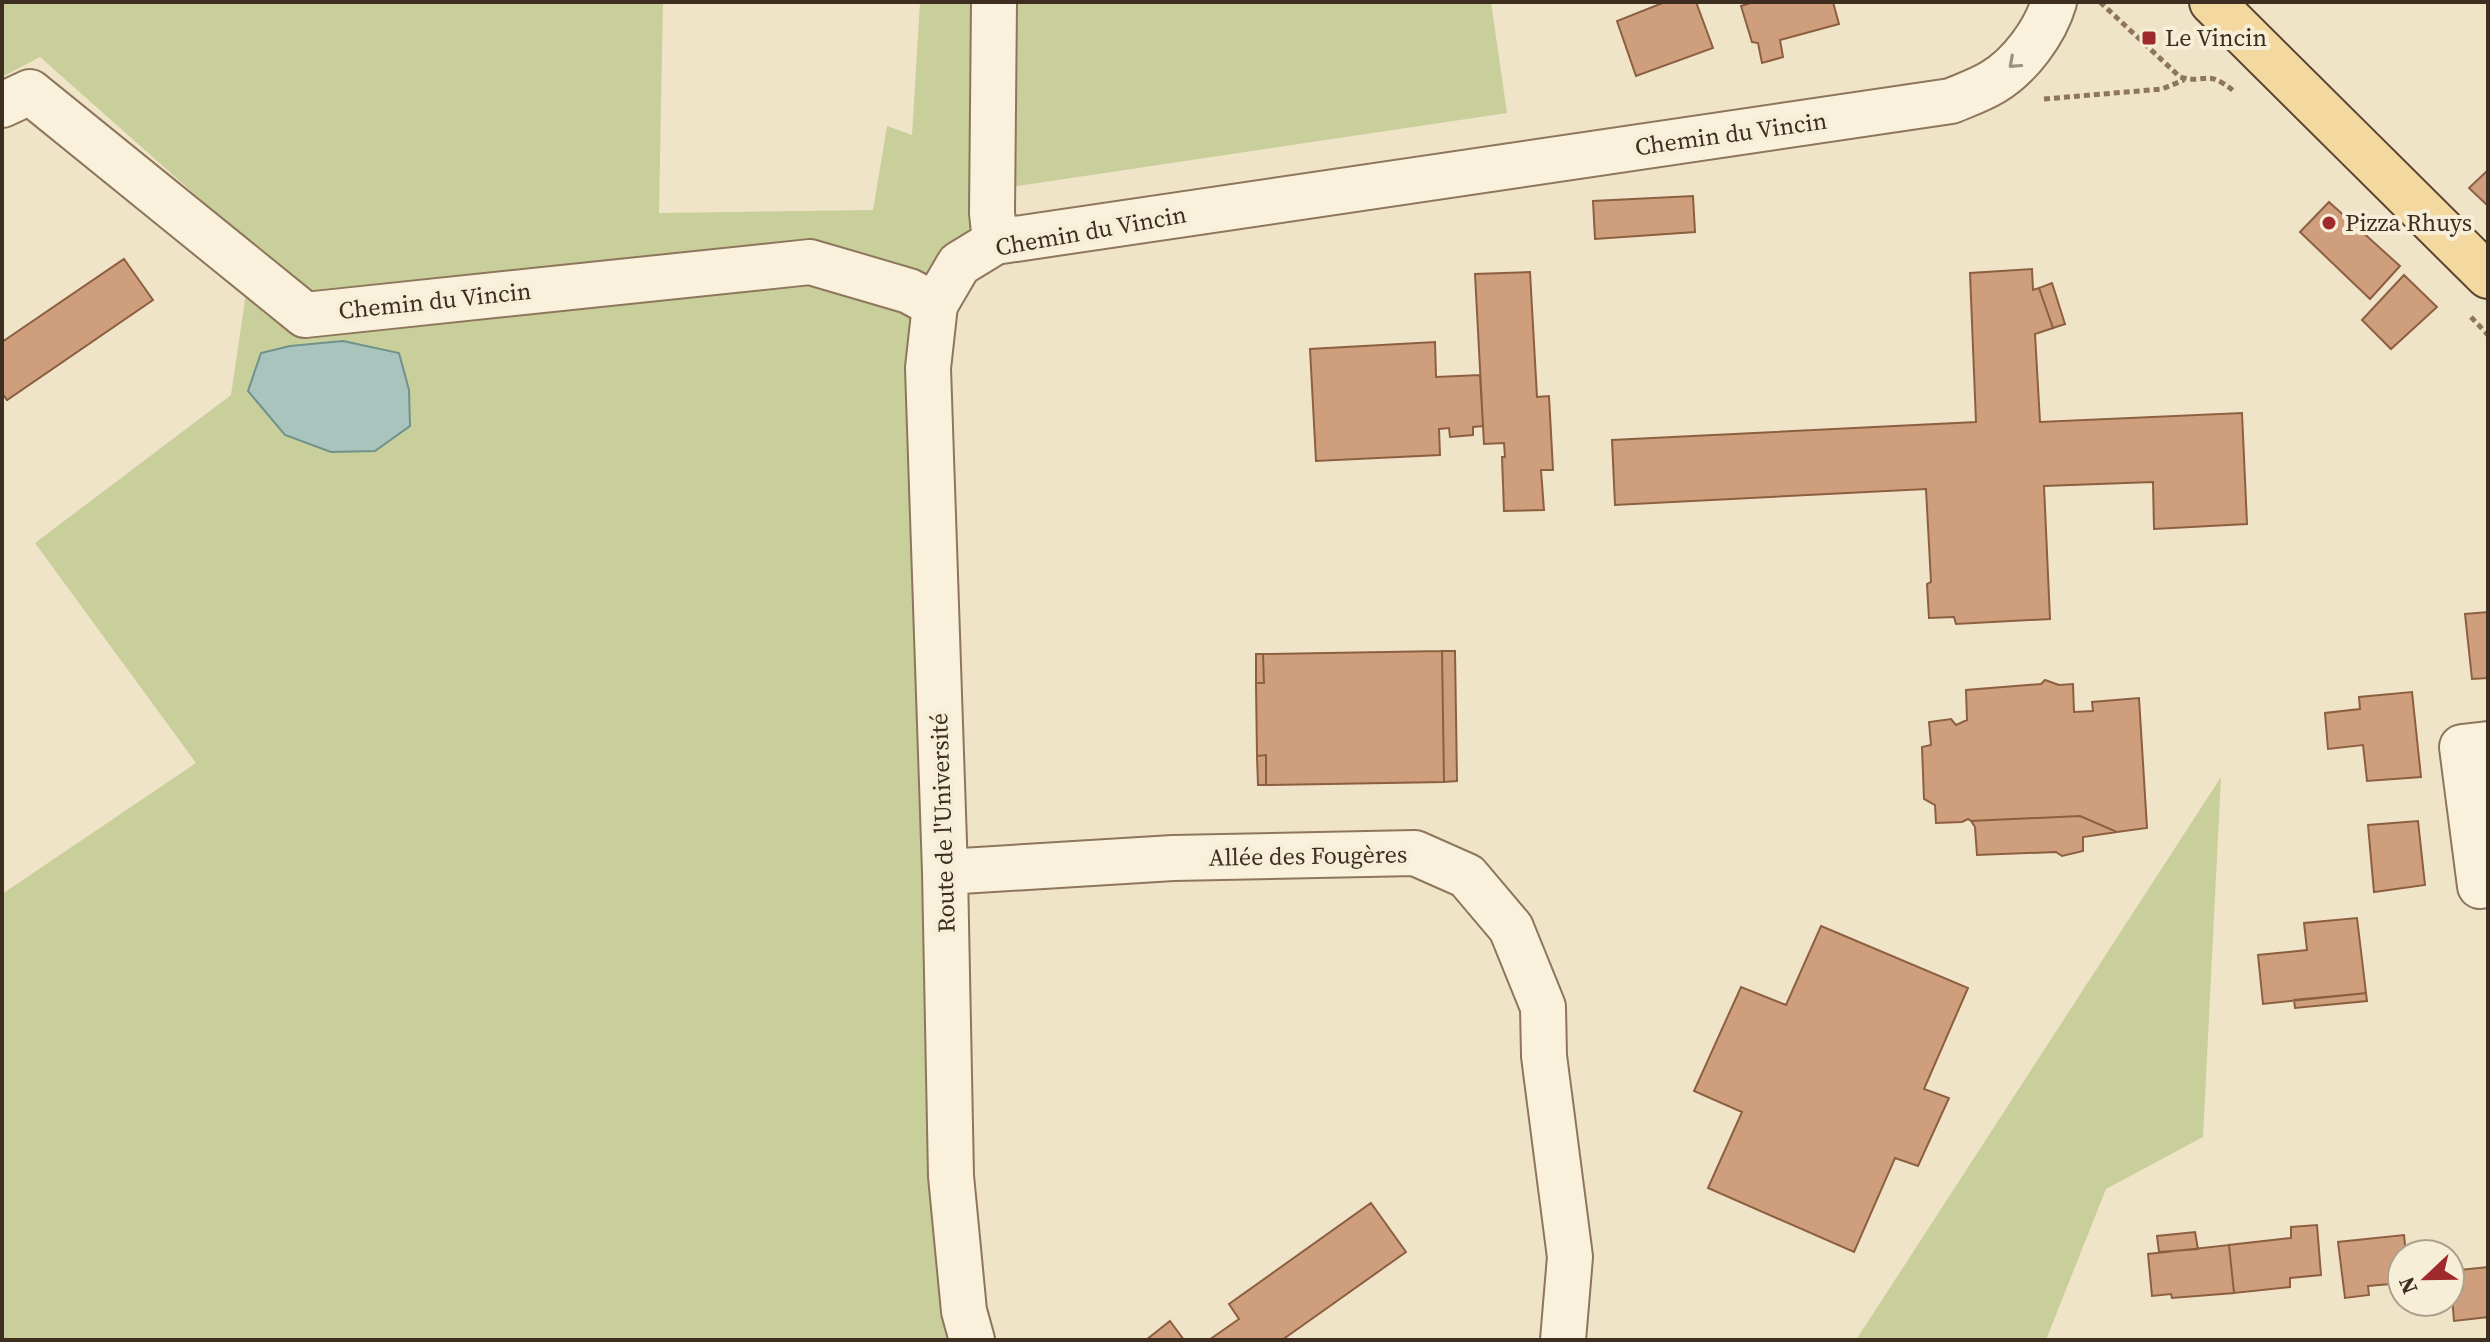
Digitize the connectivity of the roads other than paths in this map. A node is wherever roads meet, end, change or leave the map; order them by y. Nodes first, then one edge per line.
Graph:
1 (994, 2) edge
2 (2054, 2) edge
3 (2212, 2) edge
4 (2, 105) edge
5 (995, 242) junction
6 (2488, 276) edge
7 (935, 305) junction
8 (2488, 744) edge
9 (945, 872) junction
10 (2488, 885) edge
11 (972, 1340) edge
12 (1563, 1340) edge

1 - 5 street
2 -> 5 street, Chemin du Vincin
3 - 6 main road
4 - 7 street, Chemin du Vincin
5 - 7 street, Chemin du Vincin
7 - 9 street, Route de l'Université
8 - 10 street
9 - 11 street, Route de l'Université
9 - 12 street, Allée des Fougères

